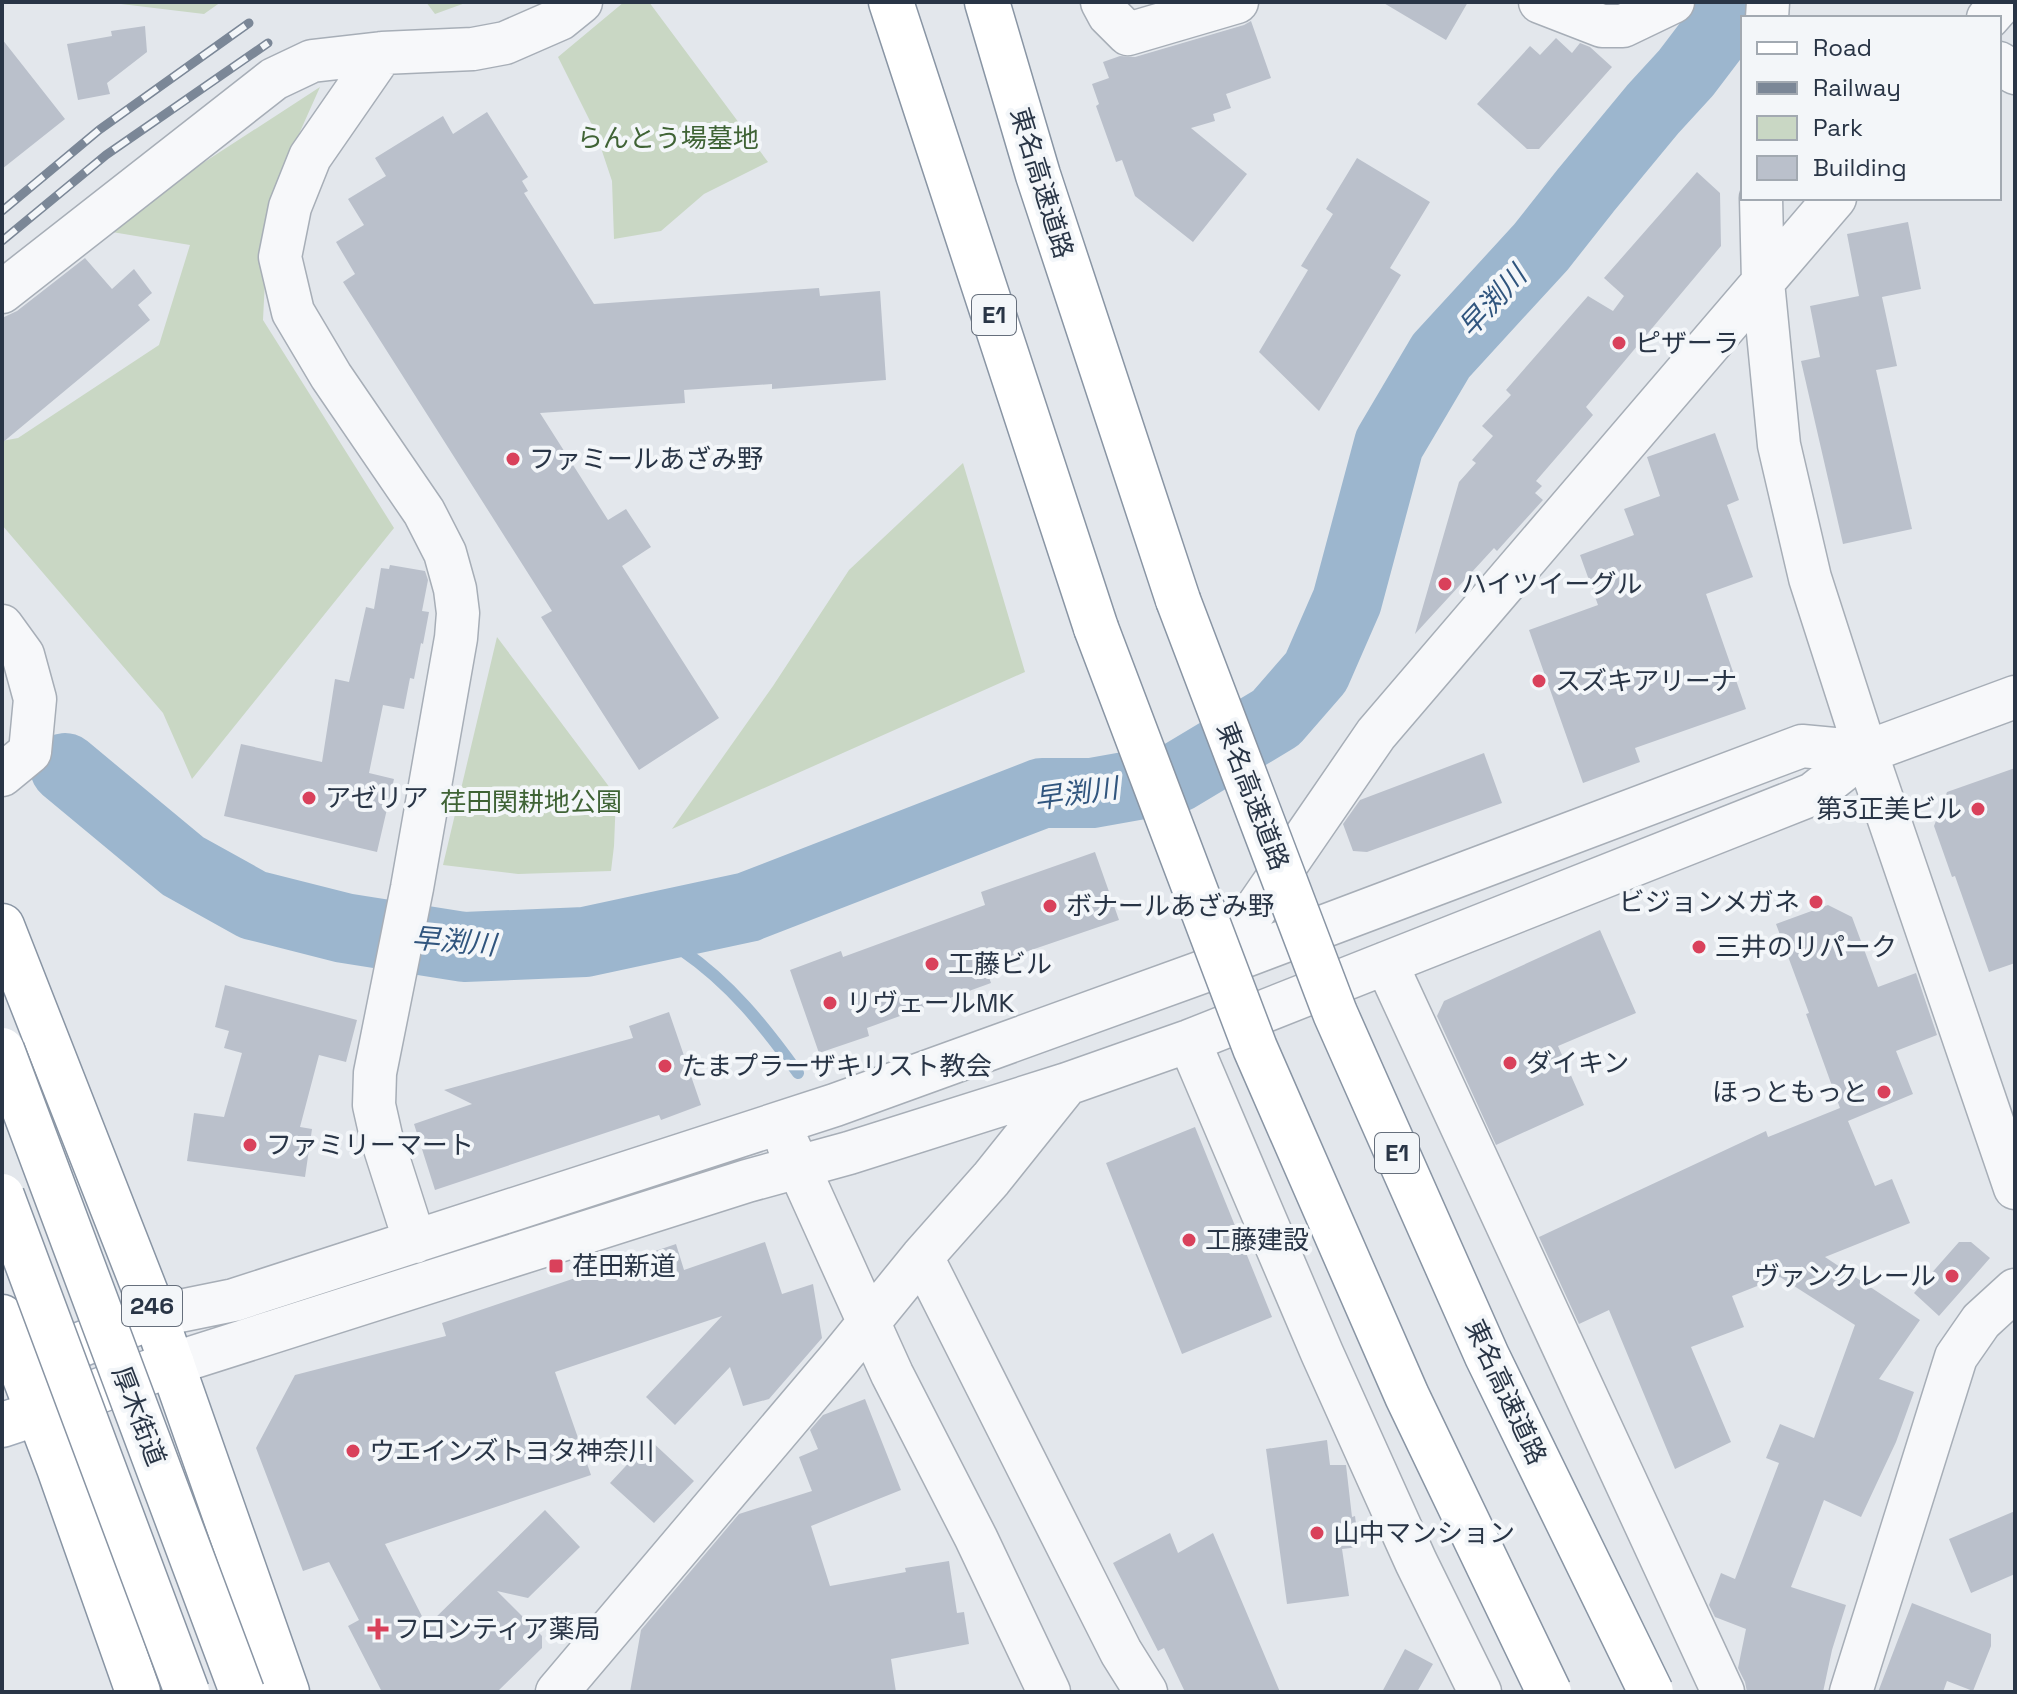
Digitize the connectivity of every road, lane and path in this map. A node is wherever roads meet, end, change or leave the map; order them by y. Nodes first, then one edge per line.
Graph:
1 (581, 2) edge
2 (891, 2) edge
3 (987, 2) edge
4 (1102, 2) edge
5 (1237, 2) edge
6 (1540, 2) edge
7 (1673, 2) edge
8 (382, 53) junction
9 (1761, 200) edge
10 (1833, 200) edge
11 (1763, 282) junction
12 (2, 292) edge
13 (2, 626) edge
14 (2015, 697) edge
15 (1866, 752) junction
16 (2, 775) edge
17 (2, 926) edge
18 (1386, 963) junction
19 (1216, 967) junction
20 (1189, 1041) junction
21 (2, 1050) edge
22 (1067, 1084) junction
23 (777, 1122) junction
24 (799, 1167) junction
25 (2015, 1188) edge
26 (2, 1196) edge
27 (415, 1242) junction
28 (922, 1257) junction
29 (2015, 1290) edge
30 (155, 1316) junction
31 (2, 1317) edge
32 (869, 1322) junction
33 (172, 1364) junction
34 (12, 1370) edge
35 (20, 1419) edge
36 (138, 1692) edge
37 (187, 1692) edge
38 (242, 1692) edge
39 (287, 1692) edge
40 (557, 1692) edge
41 (1049, 1692) edge
42 (1146, 1692) edge
43 (1480, 1692) edge
44 (1549, 1692) edge
45 (1651, 1692) edge
46 (1723, 1692) edge
47 (1851, 1692) edge

1 - 8 street
2 - 44 main road, E1, bridge
3 - 45 main road, 東名高速道路 / E1, bridge
4 - 5 street
6 - 7 street
8 - 12 street
8 - 27 street
9 - 11 street
10 - 11 street
11 - 15 street
11 - 19 street
13 - 16 street
14 - 15 street
15 - 18 street
15 - 19 street
15 - 25 street
17 - 30 main road, 246
18 - 20 street
18 - 46 street
19 - 23 street
20 - 22 street
20 - 43 street
21 - 38 main road, 厚木街道 / 246, bridge
22 - 24 street
22 - 28 street
23 - 24 street
23 - 27 street
24 - 32 street
24 - 33 street
26 - 37 main road, 厚木街道, bridge
27 - 30 street
28 - 32 street
28 - 42 street
29 - 47 street
30 - 33 main road, 246
30 - 34 main road
31 - 34 main road
32 - 40 street
32 - 41 street
33 - 35 main road
33 - 39 main road, 246
34 - 35 main road
35 - 36 main road

